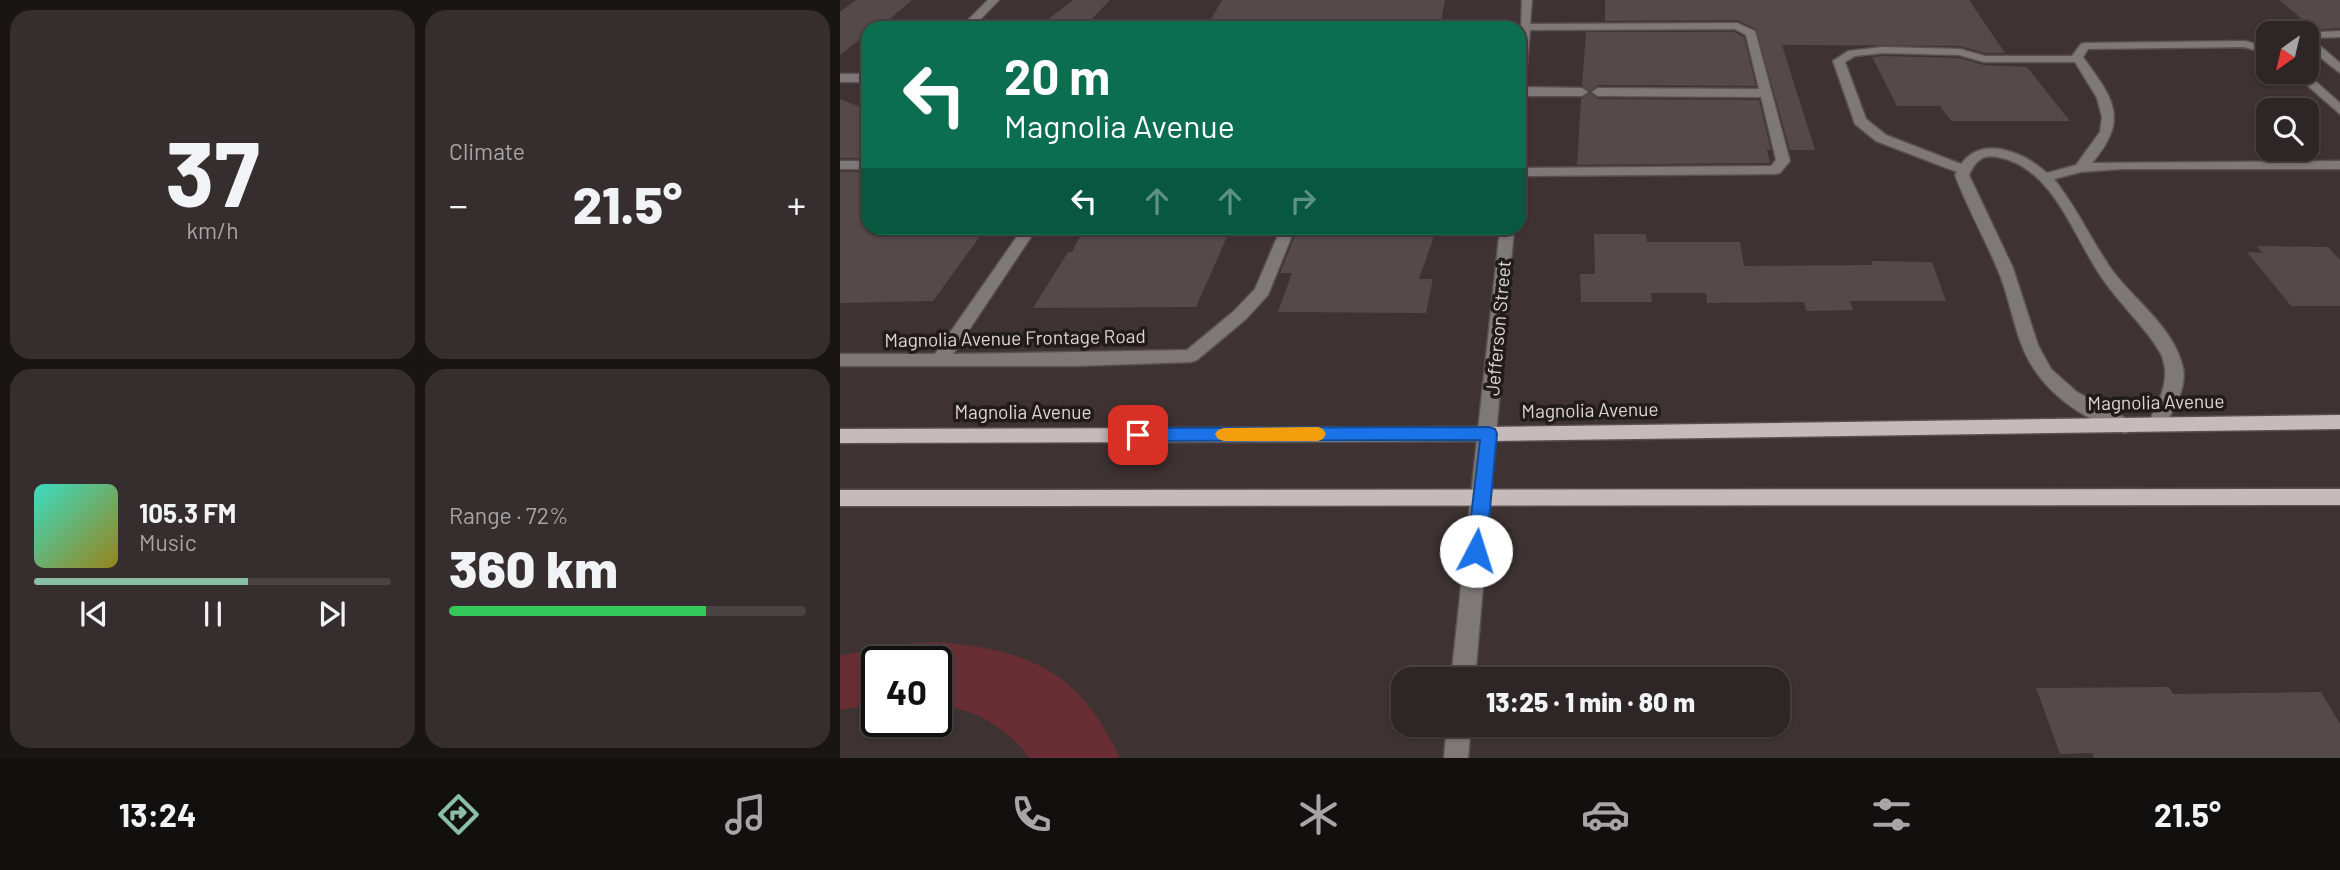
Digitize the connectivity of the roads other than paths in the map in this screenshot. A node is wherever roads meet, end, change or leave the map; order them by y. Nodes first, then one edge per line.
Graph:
1 (993, 0) edge
2 (1527, 0) edge
3 (973, 21) edge
4 (1525, 21) edge
5 (1526, 27) edge
6 (2340, 34) edge
7 (2319, 35) edge
8 (2256, 47) edge
9 (2319, 51) edge
10 (2078, 59) junction
11 (2340, 68) edge
12 (840, 78) edge
13 (861, 78) edge
14 (2311, 84) edge
15 (1526, 91) edge
16 (1582, 92) dead end
17 (1598, 92) dead end
18 (1766, 93) junction
19 (2340, 110) edge
20 (861, 164) edge
21 (840, 165) edge
22 (2340, 165) edge
23 (2081, 167) junction
24 (1964, 170) junction
25 (1526, 172) edge
26 (2047, 177) junction
27 (1025, 235) edge
28 (1285, 235) edge
29 (1506, 235) edge
30 (840, 360) edge
31 (940, 360) junction
32 (2340, 422) edge
33 (2157, 424) junction
34 (2125, 426) junction
35 (1489, 434) junction
36 (840, 436) edge
37 (1481, 496) junction
38 (2340, 497) edge
39 (840, 498) edge
40 (1465, 667) edge
41 (1458, 737) edge
42 (1456, 758) edge

1 - 3 street
2 - 4 street
5 - 18 street
6 - 7 street
8 - 10 street
9 - 11 street
10 - 23 street
10 - 24 street
12 - 13 street
14 - 19 street
15 - 16 street
17 - 18 street
18 - 25 street
20 - 21 street
22 - 23 street
23 - 26 street
24 - 26 street
24 - 34 street
26 - 33 street
27 - 31 street
28 - 31 street, Magnolia Avenue Frontage Road
29 - 35 street, Jefferson Street
30 - 31 street, Magnolia Avenue Frontage Road
32 - 33 main road, Magnolia Avenue
33 - 34 main road, Magnolia Avenue
34 - 35 main road, Magnolia Avenue
35 - 36 main road, Magnolia Avenue
35 - 37 street, Jefferson Street
37 - 38 main road
37 - 39 main road
37 - 40 street, Jefferson Street
41 - 42 street

